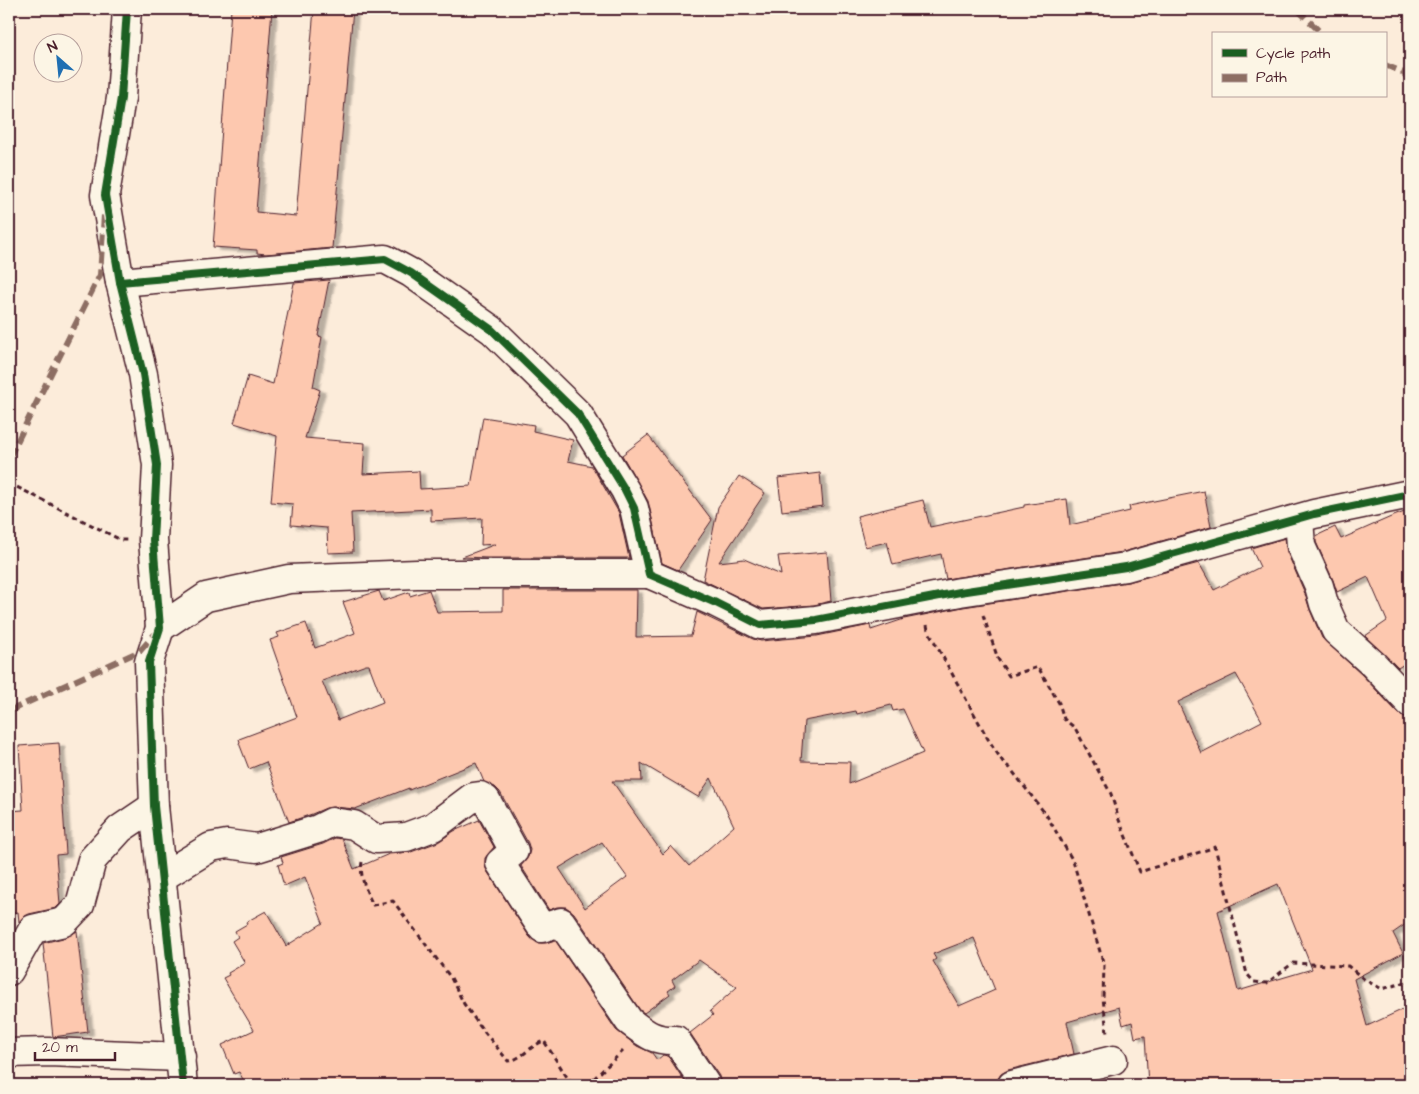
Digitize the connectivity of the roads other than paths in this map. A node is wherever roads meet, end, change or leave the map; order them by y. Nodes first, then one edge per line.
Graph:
1 (127, 9) edge
2 (120, 282) junction
3 (1410, 494) edge
4 (1299, 519) junction
5 (648, 574) junction
6 (160, 628) junction
7 (1410, 703) edge
8 (154, 806) junction
9 (162, 877) junction
10 (11, 960) edge
11 (9, 1053) edge
12 (181, 1058) junction
13 (1113, 1060) road end
14 (183, 1085) edge
15 (706, 1085) edge
16 (1012, 1085) edge

1 - 2 street
2 - 5 street
2 - 6 street
3 - 4 street
4 - 5 street
4 - 7 street
5 - 6 street
6 - 8 street
8 - 9 street
8 - 10 street
9 - 12 street
9 - 15 street
11 - 12 street
12 - 14 street
13 - 16 street

